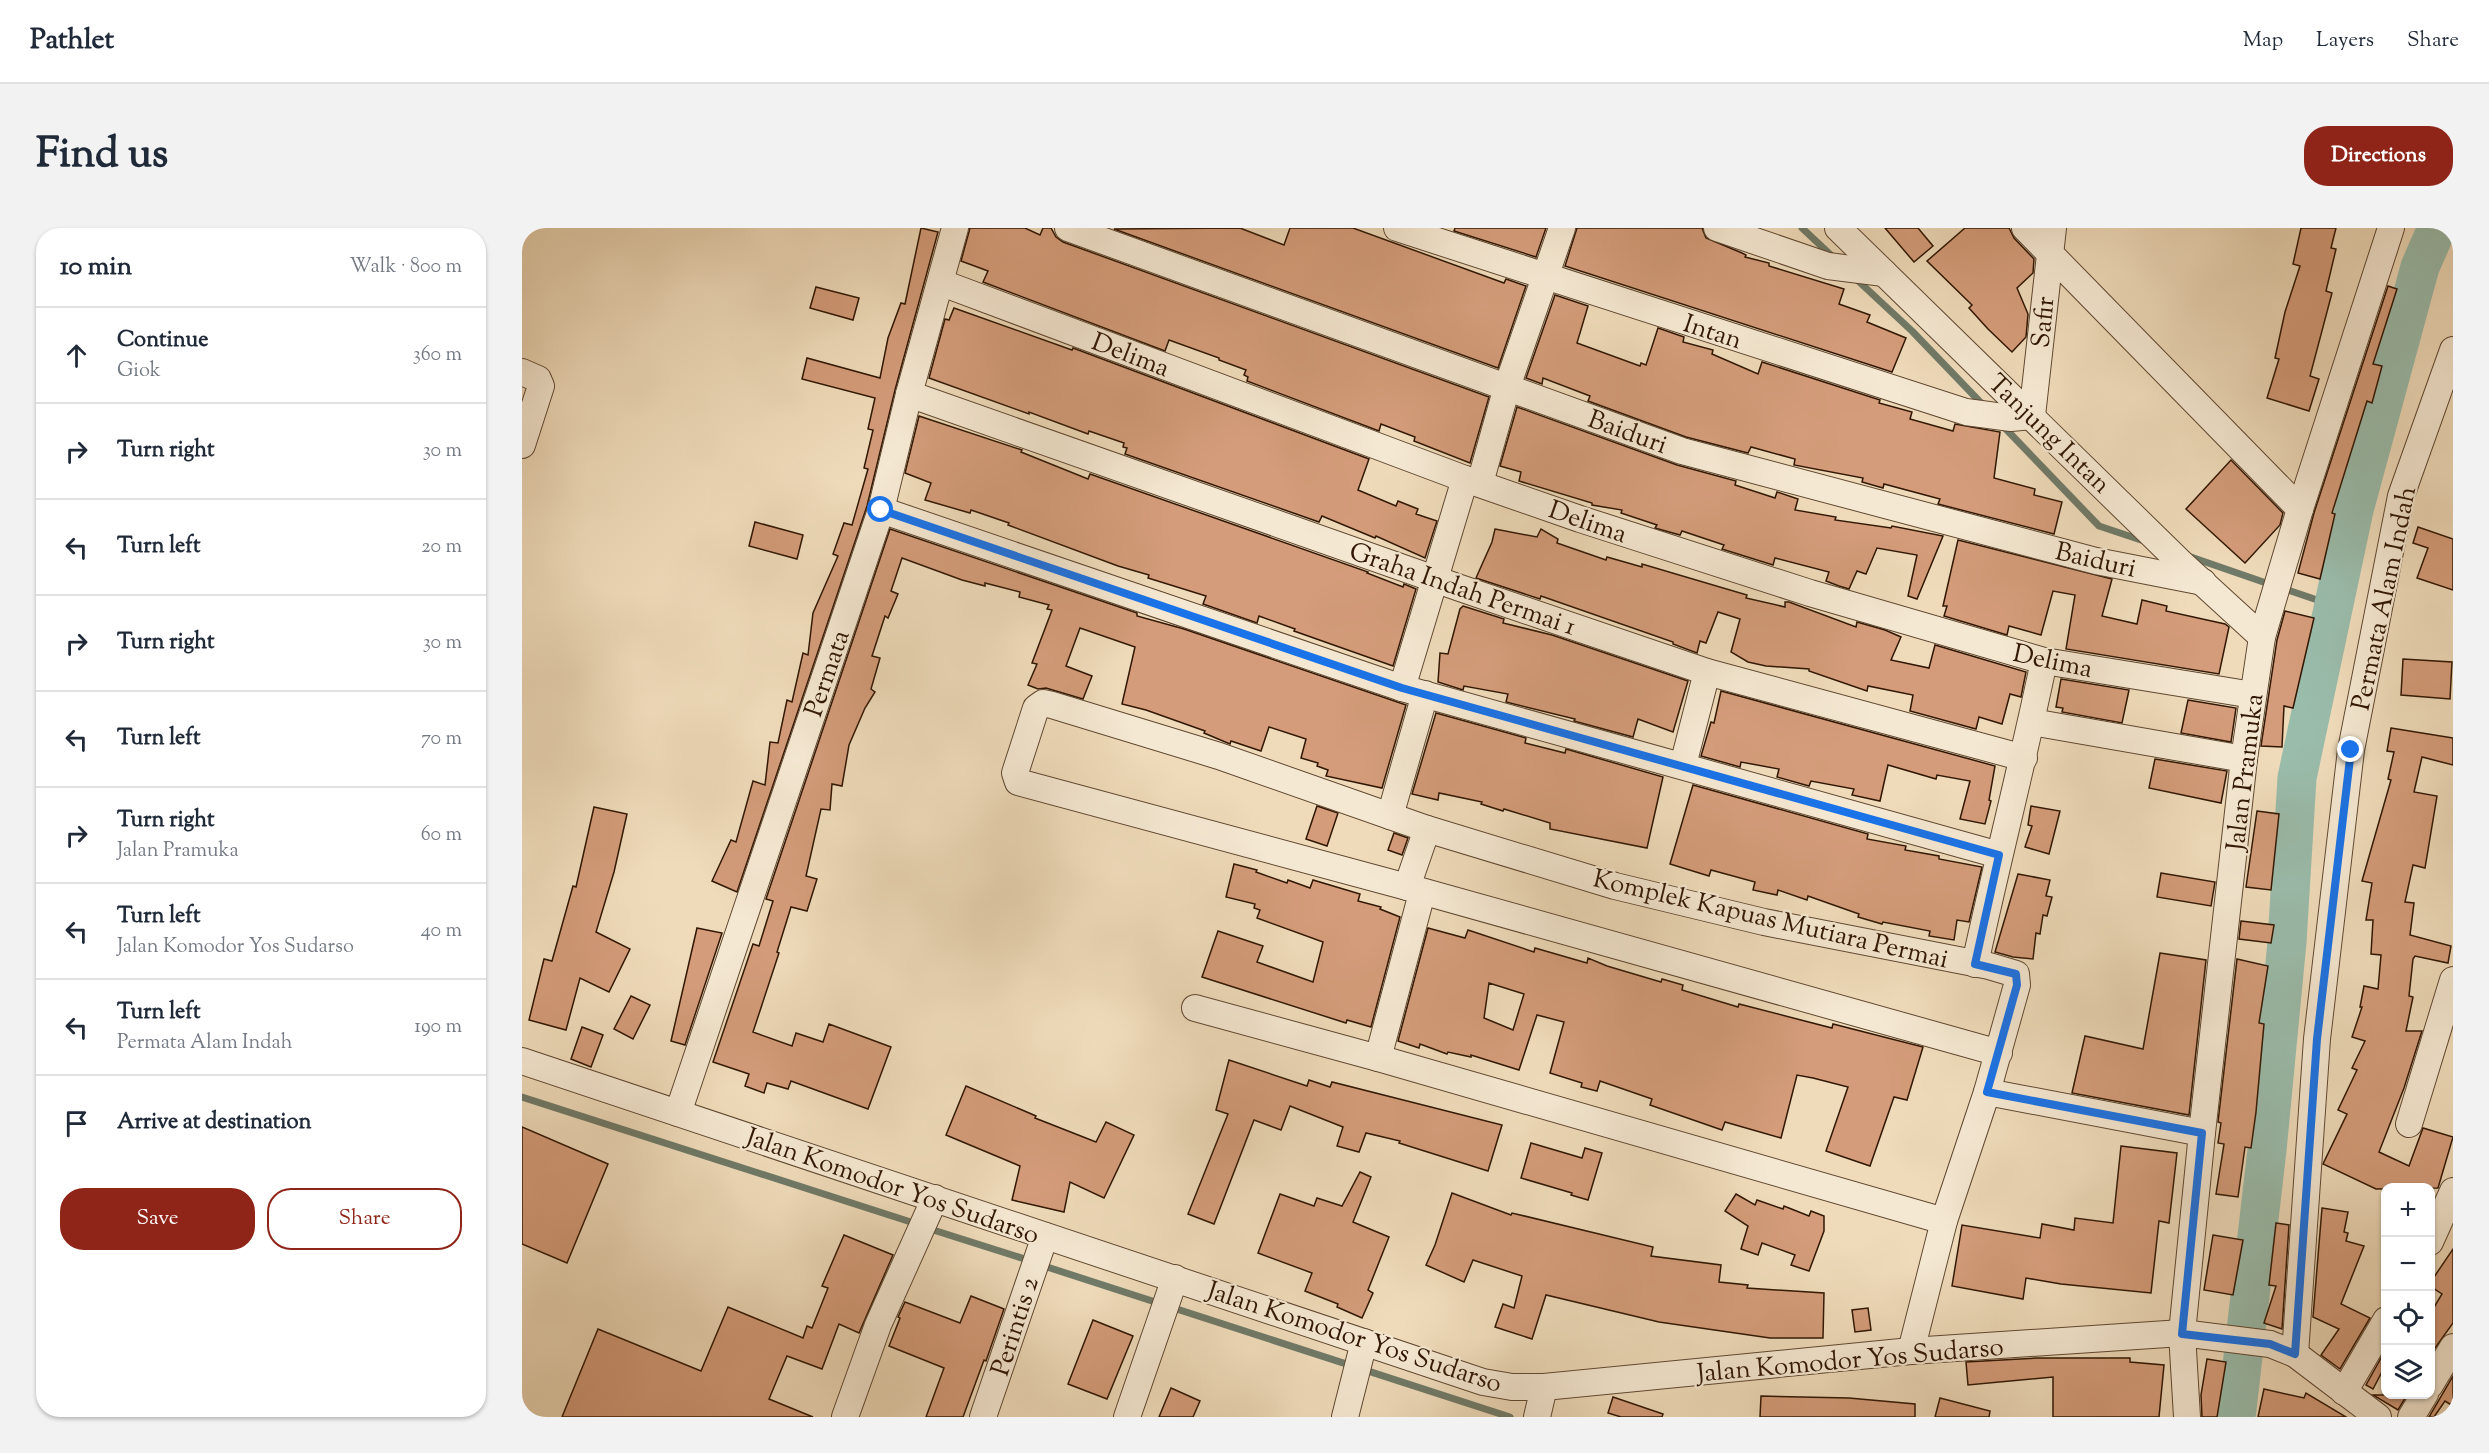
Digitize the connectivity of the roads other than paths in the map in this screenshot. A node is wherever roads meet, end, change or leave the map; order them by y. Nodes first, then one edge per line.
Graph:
1 (956, 228) edge
2 (1068, 228) edge
3 (1397, 228) edge
4 (1562, 228) edge
5 (1717, 228) edge
6 (1838, 228) edge
7 (2025, 228) edge
8 (2391, 228) edge
9 (2051, 240) edge
10 (1876, 272) junction
11 (1545, 277) junction
12 (942, 283) junction
13 (2453, 350) edge
14 (522, 372) edge
15 (1507, 387) junction
16 (909, 394) junction
17 (2022, 417) junction
18 (522, 445) edge
19 (1472, 481) junction
20 (2300, 509) junction
21 (881, 510) junction
22 (1436, 580) junction
23 (2200, 580) junction
24 (2262, 637) junction
25 (2044, 661) junction
26 (1707, 672) junction
27 (1414, 691) junction
28 (2253, 695) junction
29 (2032, 722) junction
30 (2024, 758) junction
31 (2244, 759) junction
32 (1683, 765) junction
33 (1390, 816) junction
34 (1427, 829) junction
35 (1999, 855) junction
36 (1415, 890) junction
37 (1975, 964) junction
38 (2453, 980) edge
39 (1195, 1008) dead end
40 (1999, 1053) junction
41 (1378, 1058) junction
42 (522, 1061) edge
43 (1987, 1092) junction
44 (678, 1113) junction
45 (2409, 1124) dead end
46 (2202, 1133) junction
47 (2453, 1191) edge
48 (930, 1208) junction
49 (1944, 1221) junction
50 (2432, 1237) edge
51 (1041, 1246) junction
52 (1172, 1288) junction
53 (2381, 1327) edge
54 (2182, 1334) junction
55 (2453, 1347) edge
56 (1363, 1348) junction
57 (1911, 1351) junction
58 (2295, 1354) junction
59 (2435, 1377) edge
60 (2344, 1392) junction
61 (2422, 1399) edge
62 (1540, 1405) edge
63 (845, 1417) edge
64 (983, 1417) edge
65 (1127, 1417) edge
66 (1345, 1417) edge
67 (2187, 1417) edge
68 (2378, 1417) edge
69 (2411, 1417) edge

1 - 12 street, Permata
2 - 15 street, Baiduri
3 - 11 street, Intan
4 - 11 street
5 - 10 street
6 - 10 street, Tanjung Intan
7 - 9 street
8 - 20 street, Jalan Pramuka
9 - 17 street, Safir
9 - 20 street
10 - 17 street, Tanjung Intan
11 - 15 street
11 - 17 street, Intan
12 - 16 street, Permata
12 - 19 street, Delima
13 - 58 street, Permata Alam Indah
14 - 18 street
15 - 19 street
15 - 23 street, Baiduri
16 - 21 street, Permata
16 - 22 street, Graha Indah Permai 1
17 - 23 street, Tanjung Intan
19 - 22 street
19 - 25 street, Delima
20 - 24 street, Jalan Pramuka
21 - 27 street
21 - 44 street, Permata
22 - 26 street, Graha Indah Permai 1
22 - 27 street
23 - 24 street, Tanjung Intan
24 - 28 street, Jalan Pramuka
25 - 28 street, Delima
25 - 29 street
26 - 30 street, Graha Indah Permai 1
26 - 32 street
27 - 32 street
27 - 33 street
28 - 31 street, Jalan Pramuka
29 - 30 street
29 - 31 street
30 - 35 street
31 - 46 street, Jalan Pramuka
32 - 35 street
33 - 34 street, Komplek Kapuas Mutiara Permai
33 - 36 street, Komplek Kapuas Mutiara Permai
34 - 36 street
34 - 37 street, Komplek Kapuas Mutiara Permai
35 - 37 street
36 - 40 street
36 - 41 street
37 - 40 street, Komplek Kapuas Mutiara Permai
38 - 45 street
39 - 41 street
40 - 43 street, Komplek Kapuas Mutiara Permai
41 - 49 street
42 - 44 street, Jalan Komodor Yos Sudarso
43 - 46 street
43 - 49 street, Komplek Kapuas Mutiara Permai
44 - 48 street, Jalan Komodor Yos Sudarso
46 - 54 street, Jalan Pramuka
47 - 50 street
48 - 51 street, Jalan Komodor Yos Sudarso
48 - 63 street
49 - 57 street, Komplek Kapuas Mutiara Permai
51 - 52 street, Jalan Komodor Yos Sudarso
51 - 64 street, Perintis 2
52 - 56 street, Jalan Komodor Yos Sudarso
52 - 65 street
53 - 60 street
54 - 57 street, Jalan Komodor Yos Sudarso
54 - 58 street, Jalan Komodor Yos Sudarso
54 - 67 street, Jalan Pramuka
55 - 59 street
56 - 62 street, Jalan Komodor Yos Sudarso
56 - 66 street
57 - 62 street, Jalan Komodor Yos Sudarso
58 - 60 street, Jalan Komodor Yos Sudarso
60 - 68 street, Jalan Komodor Yos Sudarso
61 - 69 street

